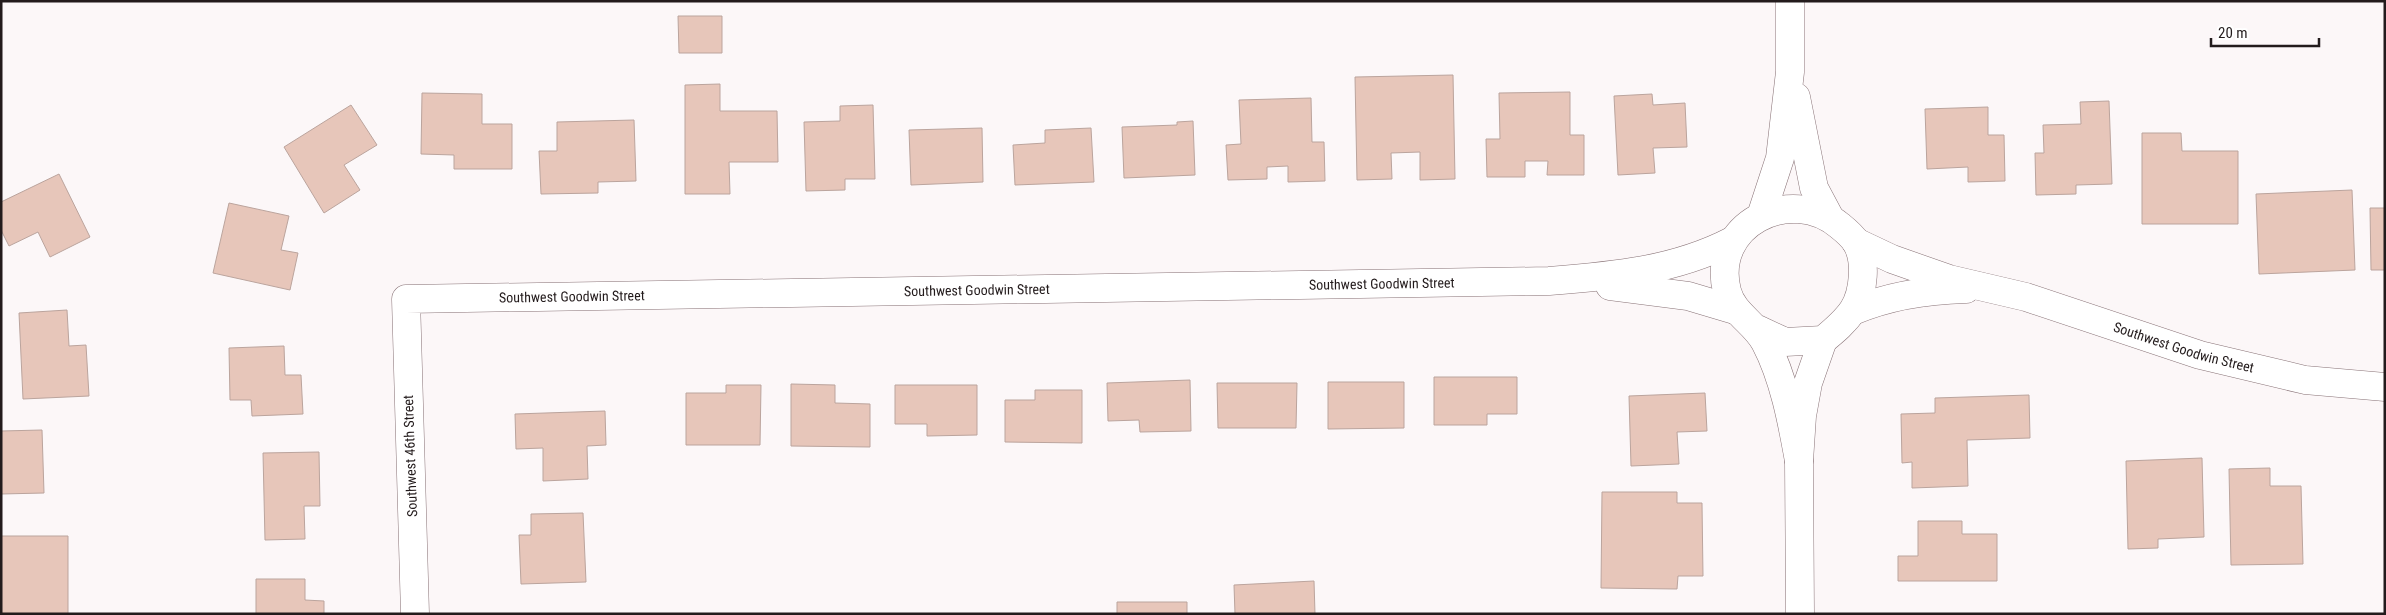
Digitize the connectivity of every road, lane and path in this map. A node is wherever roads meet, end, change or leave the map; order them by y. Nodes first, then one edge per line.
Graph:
1 (1790, 1) edge
2 (1790, 72) junction
3 (1760, 216) junction
4 (1830, 218) junction
5 (1732, 241) junction
6 (1856, 242) junction
7 (1548, 282) junction
8 (1986, 289) junction
9 (406, 299) joint
10 (1735, 310) junction
11 (1853, 311) junction
12 (1756, 329) junction
13 (1824, 340) junction
14 (2385, 387) edge
15 (1799, 461) junction
16 (415, 614) edge
17 (1800, 614) edge

1 - 2 street
2 - 3 street
2 - 4 street
3 - 4 street
3 - 5 street
4 - 6 street
5 - 7 street, Southwest Goodwin Street
5 - 10 street
6 - 8 street, Southwest Goodwin Street
6 - 11 street
7 - 9 street, Southwest Goodwin Street
7 - 10 street, Southwest Goodwin Street
8 - 11 street, Southwest Goodwin Street
8 - 14 street, Southwest Goodwin Street
9 - 16 street, Southwest 46th Street
10 - 12 street
11 - 13 street
12 - 13 street
12 - 15 street
13 - 15 street
15 - 17 street

